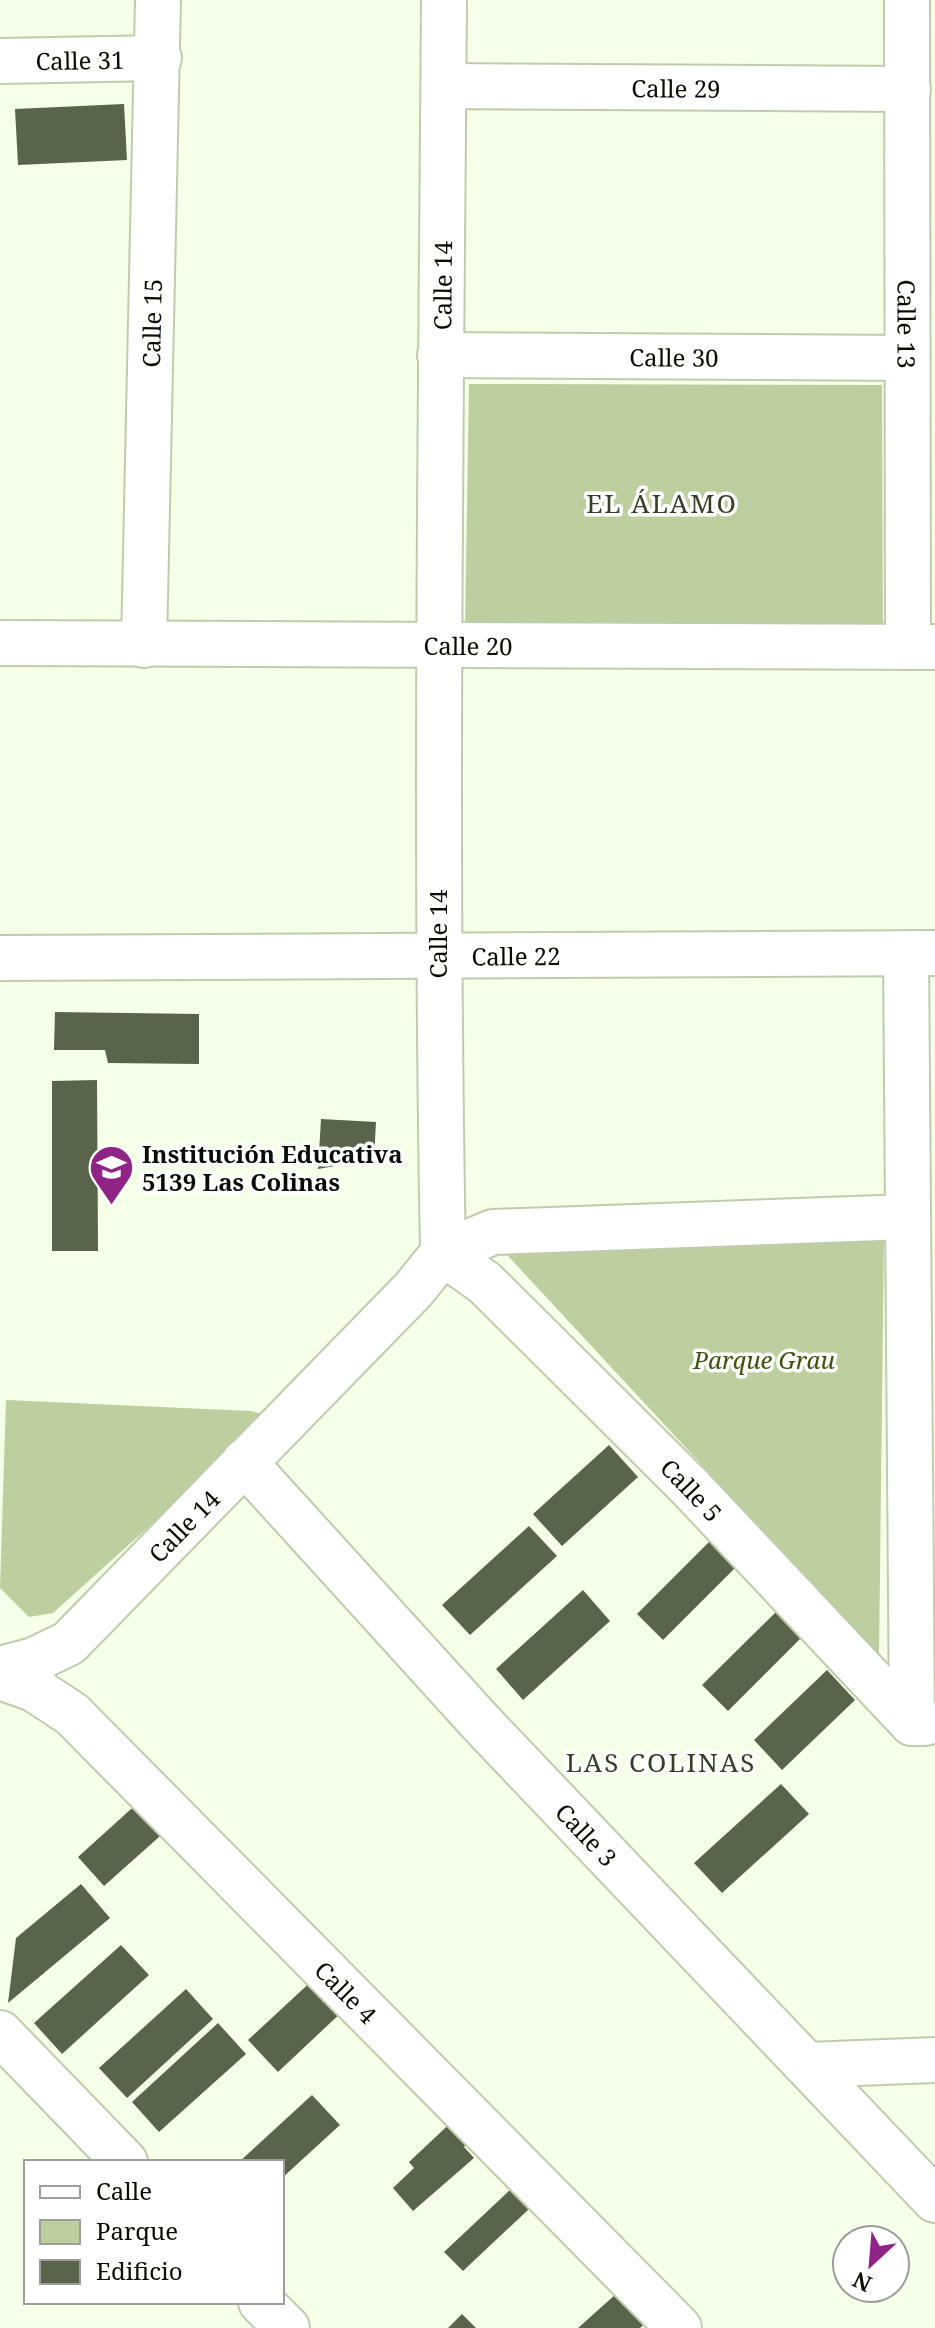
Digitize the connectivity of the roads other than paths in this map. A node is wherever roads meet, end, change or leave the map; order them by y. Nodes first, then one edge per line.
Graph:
1 (158, 0) edge
2 (444, 0) edge
3 (907, 0) edge
4 (159, 58) junction
5 (0, 61) edge
6 (444, 86) junction
7 (908, 89) junction
8 (440, 355) junction
9 (907, 358) junction
10 (0, 643) edge
11 (144, 645) junction
12 (437, 646) junction
13 (921, 647) edge
14 (920, 954) edge
15 (437, 955) junction
16 (0, 958) edge
17 (908, 1217) junction
18 (443, 1253) junction
19 (244, 1462) junction
20 (0, 1669) edge
21 (0, 1677) edge
22 (924, 1723) edge
23 (0, 2033) edge
24 (935, 2060) edge
25 (808, 2065) junction
26 (123, 2160) edge
27 (935, 2200) edge
28 (263, 2304) edge
29 (287, 2328) edge
30 (679, 2328) edge

1 - 4 street, Calle 15
2 - 6 street, Calle 14
3 - 7 street, Calle 13
4 - 5 street, Calle 31
4 - 11 street, Calle 15
6 - 7 street, Calle 29
6 - 8 street, Calle 14
7 - 9 street, Calle 13
8 - 9 street, Calle 30
8 - 12 street, Calle 14
9 - 13 street, Calle 13
10 - 11 street, Calle 20
11 - 12 street, Calle 20
12 - 13 street, Calle 20
12 - 15 street, Calle 14
14 - 15 street, Calle 22
14 - 17 street
15 - 16 street, Calle 22
15 - 18 street, Calle 14
17 - 18 street
17 - 22 street
18 - 19 street, Calle 14
18 - 22 street, Calle 5
19 - 20 street, Calle 14
19 - 25 street, Calle 3
21 - 30 street, Calle 4
23 - 26 street
24 - 25 street
25 - 27 street, Calle 3
28 - 29 street

